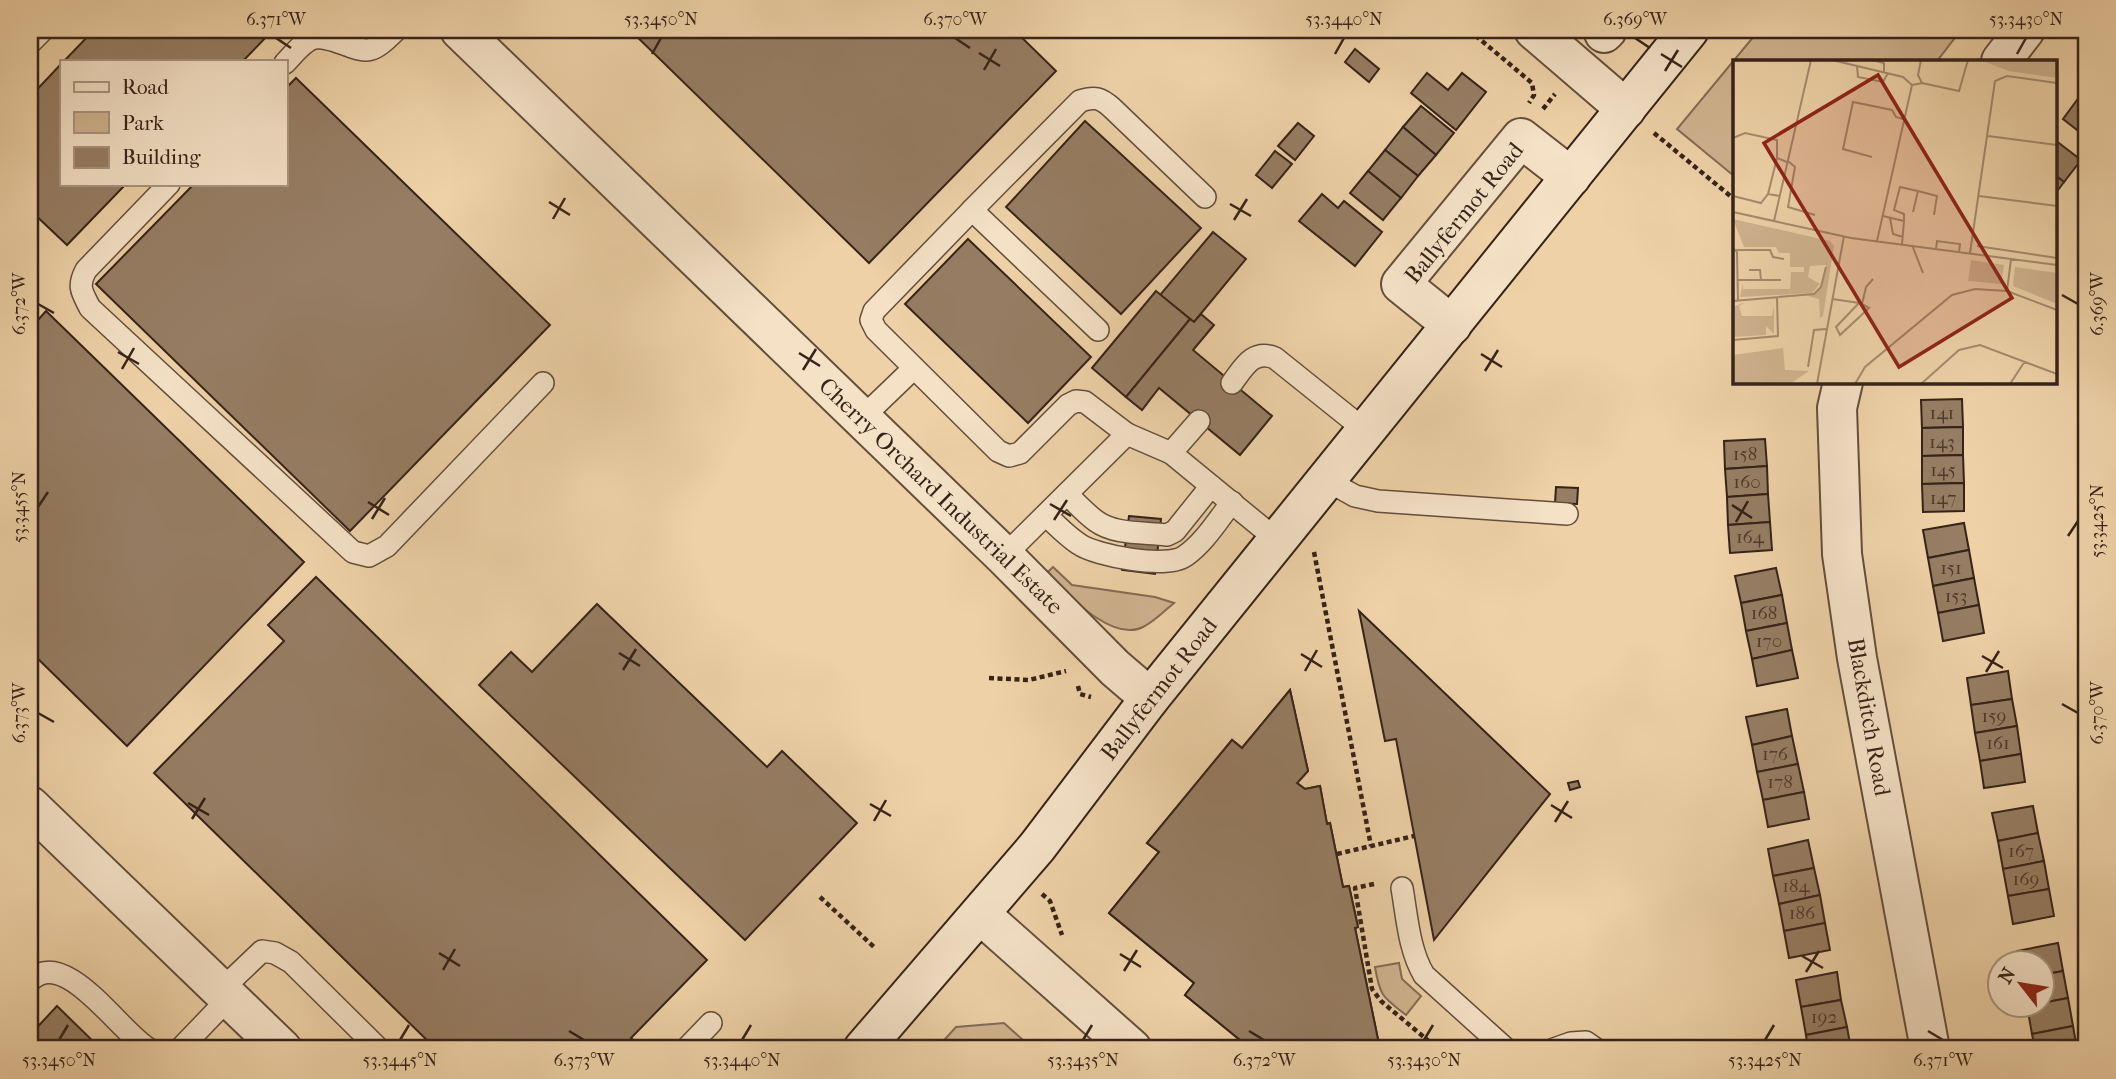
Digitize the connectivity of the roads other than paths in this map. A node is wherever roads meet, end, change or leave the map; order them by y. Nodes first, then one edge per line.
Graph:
1 (43, 30) edge
2 (396, 30) edge
3 (460, 30) edge
4 (1534, 30) edge
5 (1689, 30) edge
6 (2025, 30) edge
7 (30, 43) edge
8 (2002, 60) edge
9 (287, 61) edge
10 (1637, 118) junction
11 (1571, 177) junction
12 (167, 186) edge
13 (1205, 197) dead end
14 (972, 210) junction
15 (1452, 325) junction
16 (1098, 330) dead end
17 (914, 368) junction
18 (543, 383) dead end
19 (1232, 383) dead end
20 (1843, 383) edge
21 (862, 418) junction
22 (1199, 421) dead end
23 (1366, 431) junction
24 (1127, 434) junction
25 (1171, 453) junction
26 (1326, 480) junction
27 (1212, 486) junction
28 (1067, 494) junction
29 (1232, 502) junction
30 (1567, 514) dead end
31 (1046, 515) junction
32 (1289, 526) junction
33 (1004, 556) junction
34 (1150, 698) junction
35 (30, 806) edge
36 (1402, 888) dead end
37 (980, 914) junction
38 (30, 981) edge
39 (225, 994) junction
40 (711, 1023) dead end
41 (146, 1048) edge
42 (180, 1049) edge
43 (282, 1049) edge
44 (379, 1049) edge
45 (686, 1049) edge
46 (863, 1049) edge
47 (1132, 1049) edge
48 (1506, 1049) edge
49 (1554, 1049) edge
50 (1596, 1049) edge
51 (1930, 1049) edge

1 - 7 lane
2 - 9 lane
3 - 21 street, Cherry Orchard Industrial Estate
4 - 10 street
5 - 10 street, Ballyfermot Road
6 - 8 street
10 - 11 street, Ballyfermot Road
11 - 15 street, Ballyfermot Road
11 - 15 street, Ballyfermot Road
12 - 18 lane
13 - 14 lane
14 - 16 lane
14 - 17 lane
15 - 23 street, Ballyfermot Road
17 - 21 lane
17 - 24 lane
19 - 23 lane
20 - 51 street, Blackditch Road
21 - 33 street, Cherry Orchard Industrial Estate
22 - 25 lane
23 - 26 street, Ballyfermot Road
24 - 25 lane
24 - 28 lane
25 - 27 lane
26 - 30 lane
26 - 32 street, Ballyfermot Road
27 - 28 lane
27 - 29 lane
28 - 31 lane
29 - 31 lane
29 - 32 lane
31 - 33 lane
32 - 34 street, Ballyfermot Road
33 - 34 street, Cherry Orchard Industrial Estate
34 - 37 street, Ballyfermot Road
35 - 39 street
36 - 48 lane
37 - 46 street, Ballyfermot Road
37 - 47 street
38 - 41 lane
39 - 42 lane
39 - 43 street
39 - 44 lane
40 - 45 lane
49 - 50 lane

